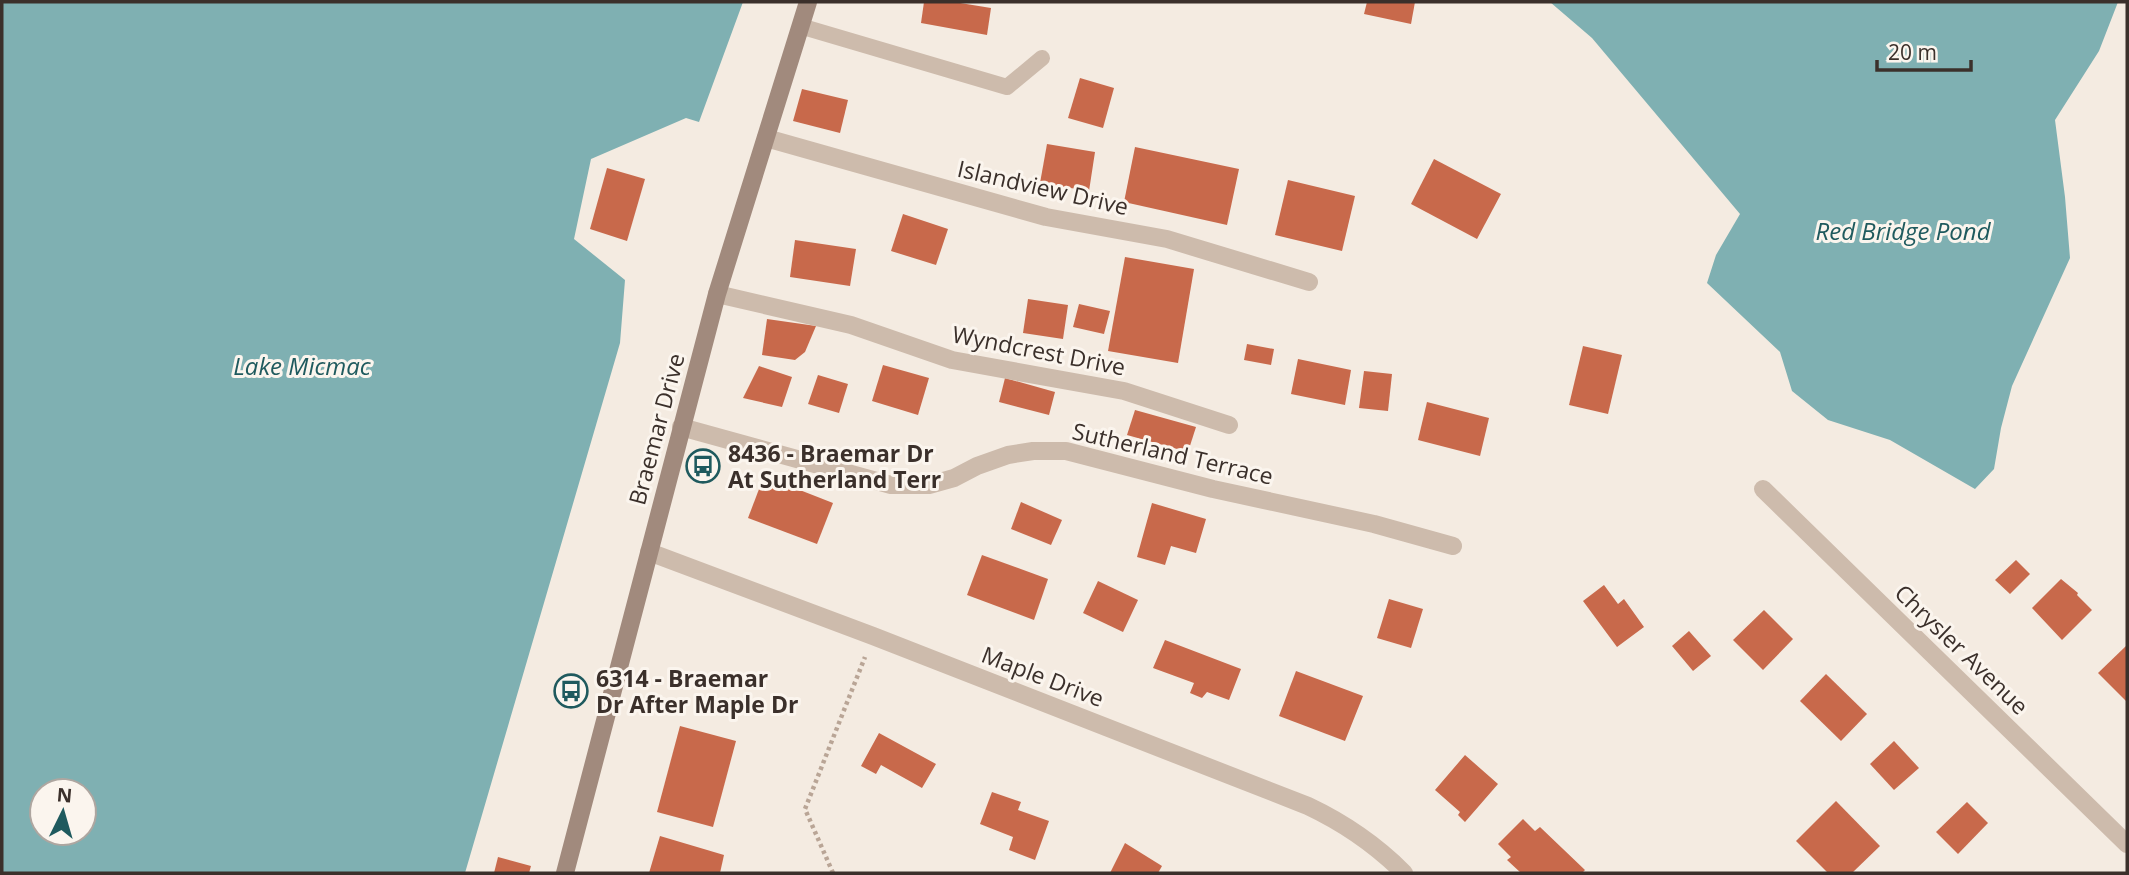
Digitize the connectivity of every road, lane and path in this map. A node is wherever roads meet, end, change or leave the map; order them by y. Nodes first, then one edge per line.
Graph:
1 (808, 2) edge
2 (800, 26) junction
3 (1042, 58) dead end
4 (766, 138) junction
5 (1309, 282) dead end
6 (718, 293) junction
7 (1228, 425) dead end
8 (681, 427) junction
9 (1763, 489) dead end
10 (1453, 546) dead end
11 (649, 552) junction
12 (873, 636) junction
13 (2127, 844) edge
14 (565, 873) edge
15 (833, 873) edge
16 (1404, 873) edge

1 - 2 main road, Braemar Drive
2 - 3 lane
2 - 4 main road, Braemar Drive
4 - 5 street, Islandview Drive
4 - 6 main road, Braemar Drive
6 - 7 street, Wyndcrest Drive
6 - 8 main road, Braemar Drive
8 - 10 street, Sutherland Terrace
8 - 11 main road, Braemar Drive
9 - 13 street, Chrysler Avenue
11 - 12 street, Maple Drive
11 - 14 main road, Braemar Drive
12 - 15 path
12 - 16 street, Maple Drive

